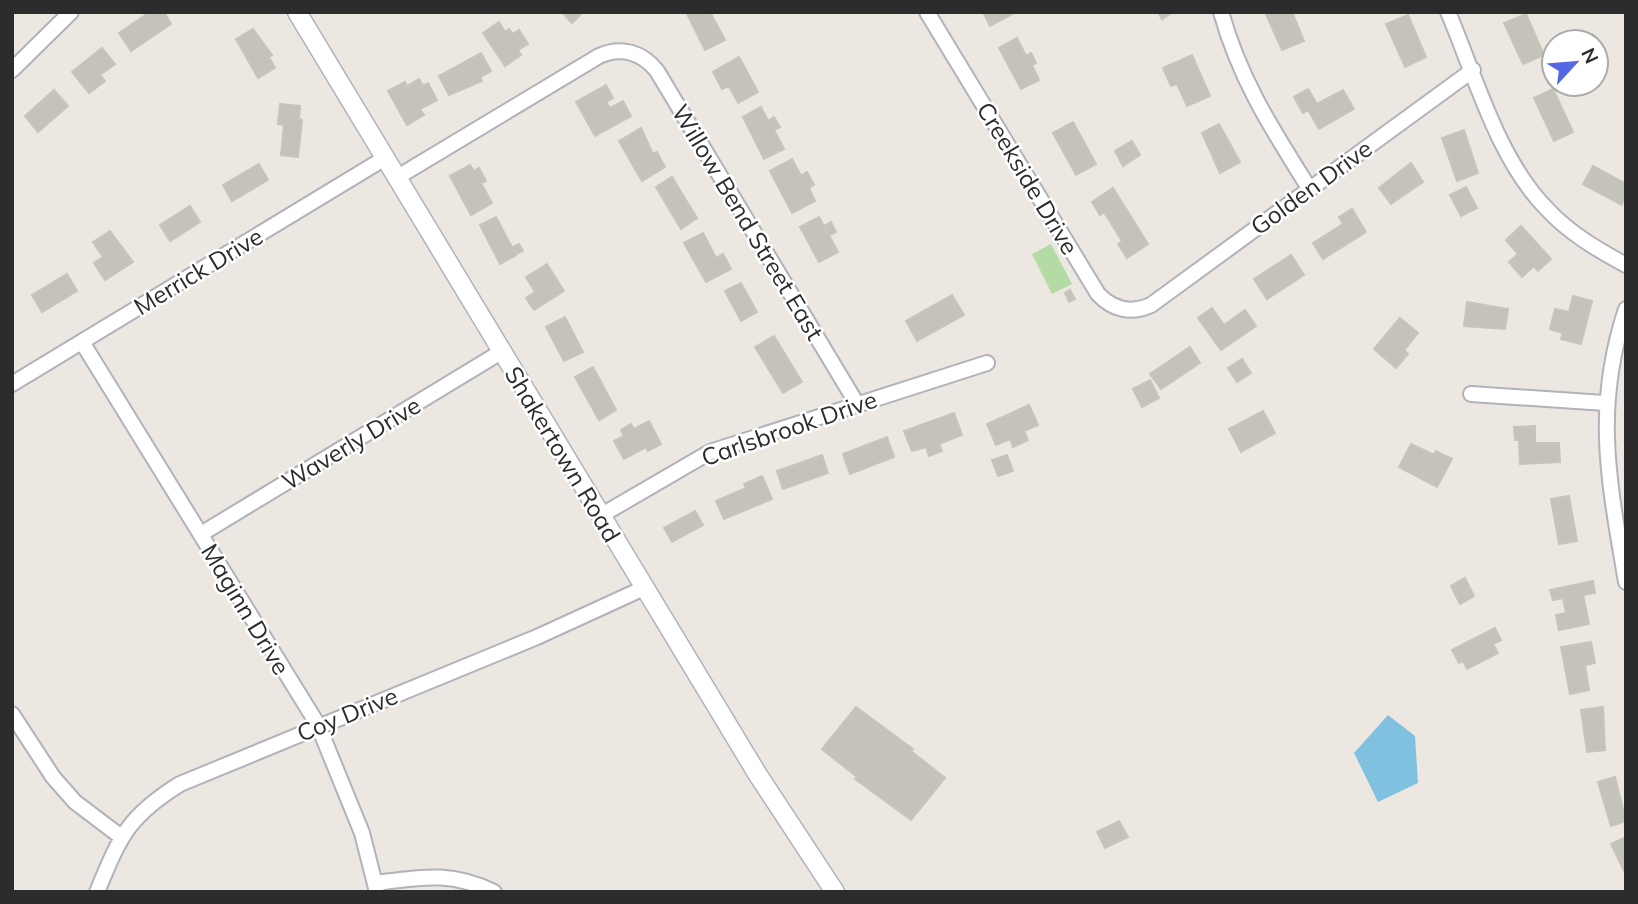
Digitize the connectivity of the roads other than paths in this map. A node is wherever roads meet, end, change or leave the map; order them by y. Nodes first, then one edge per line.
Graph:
1 (71, 12) edge
2 (297, 12) edge
3 (927, 12) edge
4 (1221, 12) edge
5 (1448, 12) edge
6 (12, 70) edge
7 (1473, 70) junction
8 (385, 158) junction
9 (396, 178) junction
10 (1309, 188) junction
11 (1626, 265) edge
12 (1151, 305) joint
13 (1626, 309) edge
14 (82, 342) junction
15 (501, 352) junction
16 (987, 363) dead end
17 (12, 384) edge
18 (1471, 394) dead end
19 (1605, 403) junction
20 (857, 404) junction
21 (600, 516) junction
22 (201, 534) junction
23 (1626, 582) edge
24 (644, 588) junction
25 (12, 714) edge
26 (318, 725) junction
27 (120, 836) junction
28 (377, 888) edge
29 (97, 892) edge
30 (494, 892) edge
31 (835, 892) edge

1 - 6 street
2 - 8 street, Shakertown Road
3 - 12 street, Creekside Drive
4 - 10 street
5 - 7 street
7 - 10 street, Golden Drive
7 - 11 street
8 - 9 street, Shakertown Road
8 - 14 street, Merrick Drive
9 - 15 street, Shakertown Road
9 - 20 street, Willow Bend Street East
10 - 12 street, Golden Drive
13 - 19 street
14 - 17 street, Merrick Drive
14 - 22 street, Maginn Drive
15 - 21 street, Shakertown Road
15 - 22 street, Waverly Drive
16 - 20 street, Carlsbrook Drive
18 - 19 street
19 - 23 street
20 - 21 street, Carlsbrook Drive
21 - 24 street, Shakertown Road
22 - 26 street, Maginn Drive
24 - 26 street, Coy Drive
24 - 31 street, Shakertown Road
25 - 27 street
26 - 27 street, Coy Drive
26 - 28 street, Maginn Drive
27 - 29 street, Coy Drive
28 - 30 street

